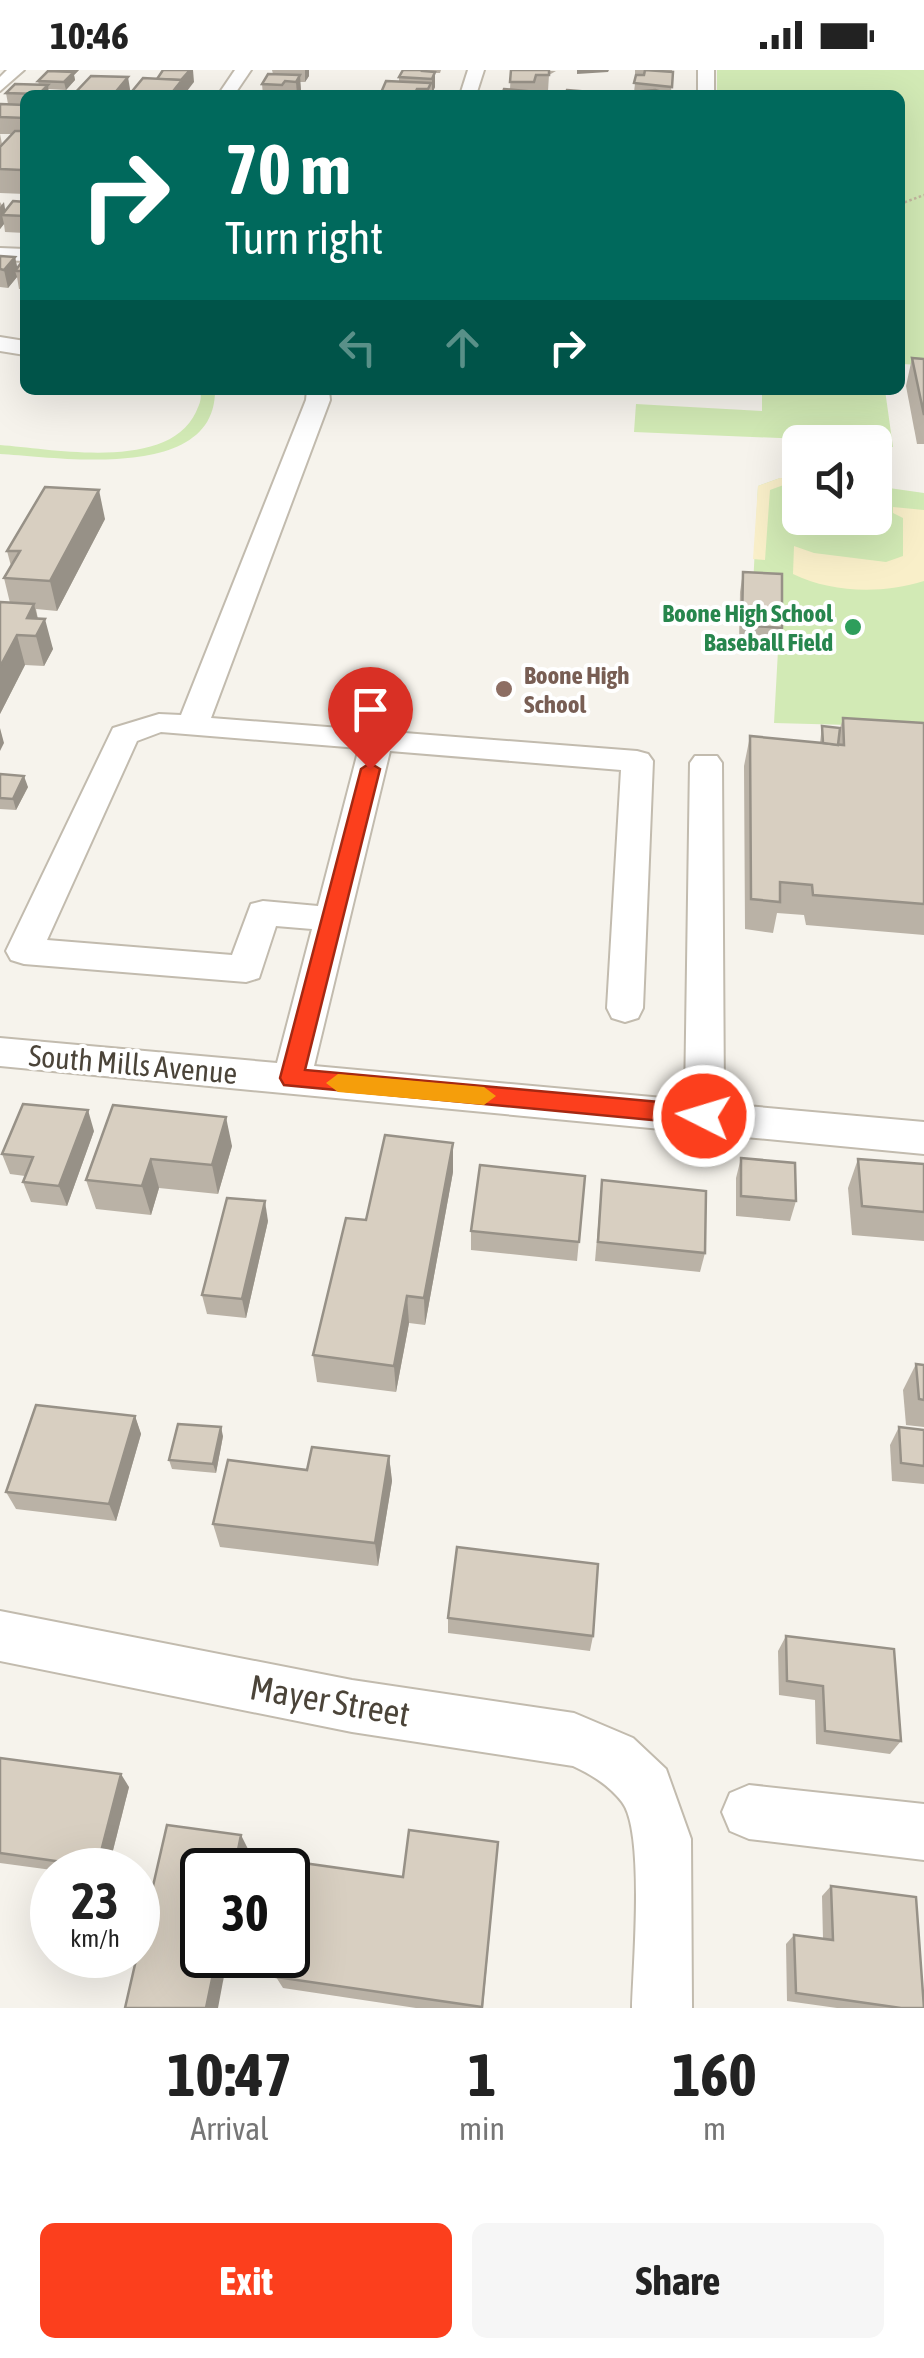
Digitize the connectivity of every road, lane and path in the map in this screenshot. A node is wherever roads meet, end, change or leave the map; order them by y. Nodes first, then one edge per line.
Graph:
1 (16, 70) edge
2 (0, 86) edge
3 (317, 395) edge
4 (192, 727) junction
5 (377, 740) junction
6 (706, 763) dead end
7 (332, 920) junction
8 (625, 1008) dead end
9 (0, 1052) edge
10 (292, 1078) junction
11 (704, 1116) junction
12 (924, 1138) edge
13 (0, 1636) edge
14 (749, 1812) dead end
15 (924, 1832) edge
16 (662, 2008) edge

1 - 2 street
3 - 4 street
4 - 5 street
4 - 7 street
5 - 7 street
5 - 8 street
6 - 11 street
7 - 10 street
9 - 10 street, South Mills Avenue
10 - 11 street, South Mills Avenue
11 - 12 street, South Mills Avenue
13 - 16 street, Mayer Street
14 - 15 street

